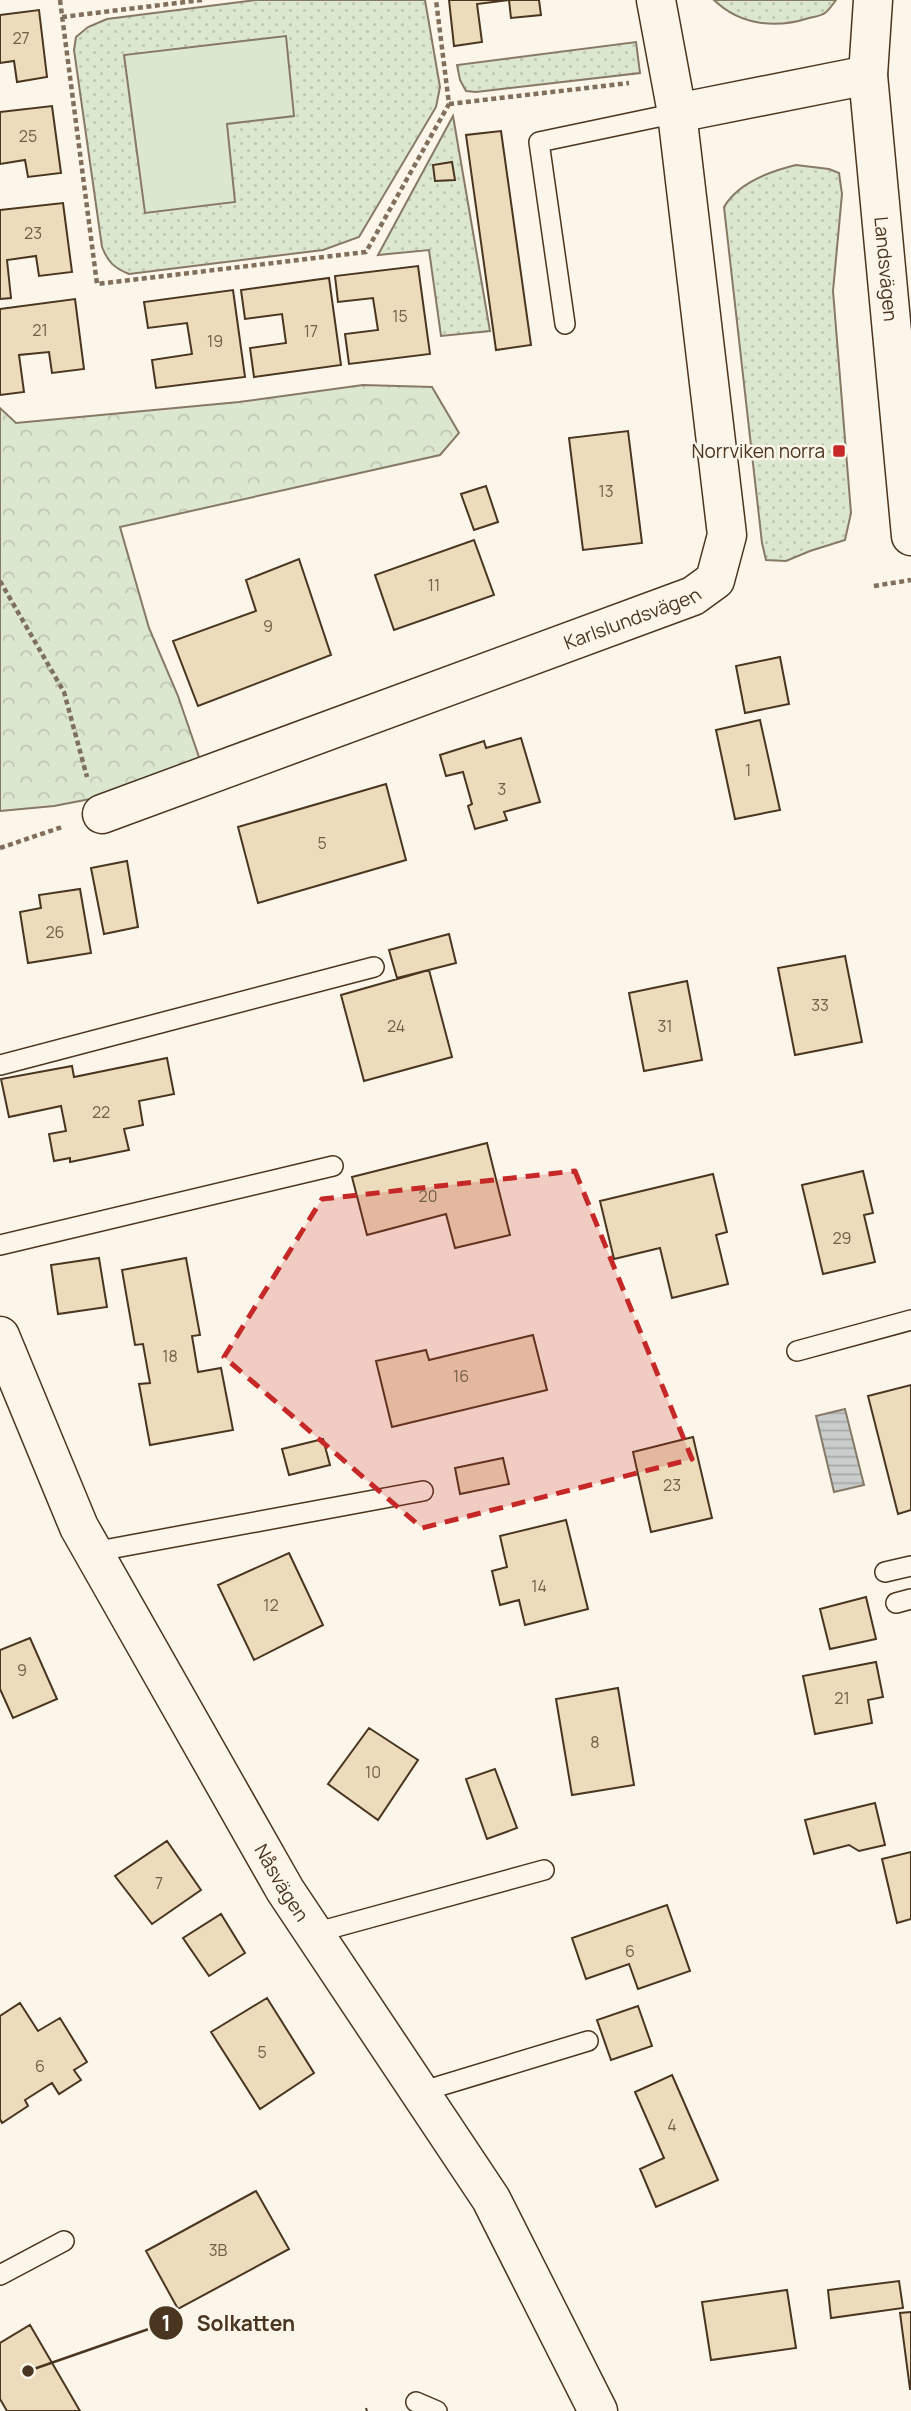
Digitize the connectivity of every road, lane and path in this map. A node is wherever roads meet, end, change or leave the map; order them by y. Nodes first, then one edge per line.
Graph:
1 (60, 0) edge
2 (202, 0) edge
3 (436, 0) edge
4 (656, 0) edge
5 (873, 0) edge
6 (62, 17) junction
7 (868, 75) junction
8 (674, 95) junction
9 (449, 104) junction
10 (565, 324) dead end
11 (911, 536) edge
12 (911, 579) edge
13 (0, 581) edge
14 (874, 586) dead end
15 (102, 814) junction
16 (0, 848) edge
17 (374, 967) dead end
18 (0, 1065) edge
19 (333, 1166) dead end
20 (0, 1245) edge
21 (911, 1320) edge
22 (0, 1336) edge
23 (797, 1351) dead end
24 (423, 1491) dead end
25 (93, 1552) junction
26 (911, 1566) edge
27 (886, 1572) dead end
28 (544, 1870) dead end
29 (314, 1933) junction
30 (588, 2041) dead end
31 (420, 2092) junction
32 (64, 2241) dead end
33 (0, 2275) edge
34 (416, 2402) dead end
35 (437, 2411) edge
36 (598, 2411) edge

1 - 6 path
2 - 6 path
3 - 9 path
4 - 8 street, Karlslundsvägen
5 - 7 street, Landsvägen
6 - 9 path
7 - 8 street
7 - 11 street, Landsvägen
8 - 9 path
8 - 10 lane
8 - 15 street, Karlslundsvägen
12 - 14 path
13 - 15 path
15 - 16 path
17 - 18 lane
19 - 20 lane
21 - 23 lane
22 - 25 street, Nåsvägen
24 - 25 lane
25 - 29 street, Nåsvägen
26 - 27 lane
28 - 29 lane
29 - 31 street, Nåsvägen
30 - 31 lane
31 - 36 street, Nåsvägen
32 - 33 lane
34 - 35 lane

